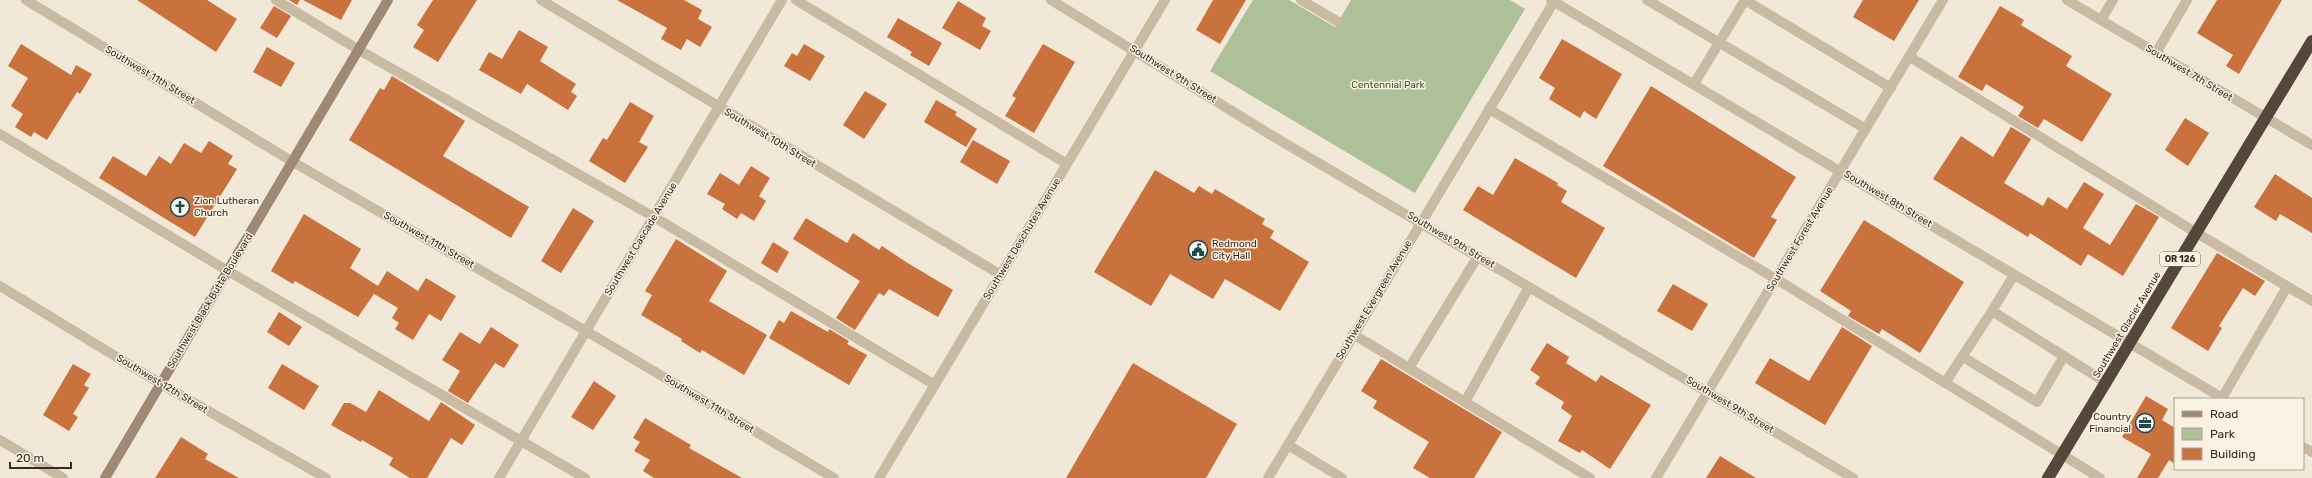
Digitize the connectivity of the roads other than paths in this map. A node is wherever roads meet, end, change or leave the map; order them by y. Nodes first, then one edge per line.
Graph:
1 (26, 0) edge
2 (276, 0) edge
3 (388, 0) edge
4 (541, 0) edge
5 (782, 0) edge
6 (796, 0) edge
7 (1051, 0) edge
8 (1165, 0) edge
9 (1301, 0) edge
10 (1647, 0) edge
11 (1745, 0) edge
12 (1944, 0) edge
13 (2067, 0) edge
14 (2113, 0) edge
15 (2187, 0) edge
16 (1553, 1) edge
17 (2101, 20) junction
18 (1337, 21) dead end
19 (2312, 41) edge
20 (1719, 43) junction
21 (359, 50) junction
22 (1135, 50) junction
23 (2156, 53) junction
24 (1910, 57) junction
25 (1694, 84) junction
26 (1891, 88) junction
27 (719, 107) junction
28 (1489, 109) junction
29 (2266, 118) junction
30 (1866, 129) junction
31 (0, 134) edge
32 (2312, 145) edge
33 (293, 162) junction
34 (1067, 164) junction
35 (1841, 170) junction
36 (654, 217) junction
37 (1420, 222) junction
38 (2195, 232) junction
39 (1478, 256) junction
40 (228, 271) junction
41 (1001, 275) junction
42 (2014, 275) junction
43 (1776, 279) junction
44 (0, 286) edge
45 (1529, 287) junction
46 (2287, 287) junction
47 (2312, 302) edge
48 (1992, 311) junction
49 (586, 331) junction
50 (1353, 334) junction
51 (2130, 344) junction
52 (2064, 356) junction
53 (1963, 357) junction
54 (1409, 368) junction
55 (1945, 383) junction
56 (2107, 383) junction
57 (161, 384) junction
58 (935, 384) junction
59 (1709, 391) junction
60 (2223, 398) edge
61 (1465, 402) junction
62 (0, 440) edge
63 (522, 440) junction
64 (1288, 445) junction
65 (2062, 455) junction
66 (63, 478) edge
67 (105, 478) edge
68 (326, 478) edge
69 (499, 478) edge
70 (585, 478) edge
71 (834, 478) edge
72 (879, 478) edge
73 (1268, 478) edge
74 (1342, 478) edge
75 (1590, 478) edge
76 (1656, 478) edge
77 (1853, 478) edge
78 (2048, 478) edge
79 (2100, 478) edge

1 - 33 street, Southwest 11th Street
2 - 21 street
3 - 21 street, Southwest Black Butte Boulevard
4 - 27 street, Southwest 10th Street
5 - 27 street, Southwest Cascade Avenue
6 - 34 street
7 - 22 street, Southwest 9th Street
8 - 22 street, Southwest Deschutes Avenue
9 - 18 street
10 - 20 street
11 - 20 street
11 - 26 street
12 - 24 street, Southwest Forest Avenue
13 - 17 street, Southwest 7th Street
14 - 17 street
15 - 23 street
16 - 25 street, Southwest 8th Street
16 - 28 street, Southwest Evergreen Avenue
17 - 23 street, Southwest 7th Street
19 - 29 highway, Southwest Glacier Avenue / OR 126
20 - 25 street
20 - 30 street
21 - 33 street, Southwest Black Butte Boulevard
21 - 36 street
22 - 34 street, Southwest Deschutes Avenue
22 - 37 street, Southwest 9th Street
23 - 29 street, Southwest 7th Street
24 - 26 street, Southwest Forest Avenue
24 - 38 street
25 - 35 street, Southwest 8th Street
26 - 30 street, Southwest Forest Avenue
27 - 36 street, Southwest Cascade Avenue
27 - 41 street, Southwest 10th Street
28 - 37 street, Southwest Evergreen Avenue
28 - 43 street
29 - 32 street, Southwest 7th Street
29 - 38 highway, Southwest Glacier Avenue / OR 126
30 - 35 street, Southwest Forest Avenue
31 - 40 street
33 - 40 street, Southwest Black Butte Boulevard
33 - 49 street, Southwest 11th Street
34 - 41 street, Southwest Deschutes Avenue
35 - 42 street, Southwest 8th Street
35 - 43 street, Southwest Forest Avenue
36 - 49 street, Southwest Cascade Avenue
36 - 58 street
37 - 39 street, Southwest 9th Street
37 - 50 street, Southwest Evergreen Avenue
38 - 46 street
38 - 51 highway, Southwest Glacier Avenue / OR 126
39 - 45 street, Southwest 9th Street
39 - 54 street
40 - 57 street, Southwest Black Butte Boulevard
40 - 63 street
41 - 58 street, Southwest Deschutes Avenue
42 - 48 street
42 - 51 street, Southwest 8th Street
43 - 55 street
43 - 59 street, Southwest Forest Avenue
44 - 57 street, Southwest 12th Street
45 - 59 street, Southwest 9th Street
45 - 61 street
46 - 47 street
46 - 60 street
48 - 52 street
48 - 53 street
49 - 63 street, Southwest Cascade Avenue
49 - 71 street, Southwest 11th Street
50 - 54 street
50 - 64 street, Southwest Evergreen Avenue
51 - 56 highway, Southwest Glacier Avenue / OR 126
51 - 60 street, Southwest 8th Street
52 - 53 street
52 - 56 street
53 - 55 street
54 - 61 street
55 - 65 street
56 - 65 highway, Southwest Glacier Avenue / OR 126
57 - 67 street, Southwest Black Butte Boulevard
57 - 68 street, Southwest 12th Street
58 - 72 street, Southwest Deschutes Avenue
59 - 76 street, Southwest Forest Avenue
59 - 77 street, Southwest 9th Street
61 - 75 street
62 - 66 street
63 - 69 street, Southwest Cascade Avenue
63 - 70 street
64 - 73 street, Southwest Evergreen Avenue
64 - 74 street
65 - 78 highway, Southwest Glacier Avenue / OR 126
65 - 79 street

